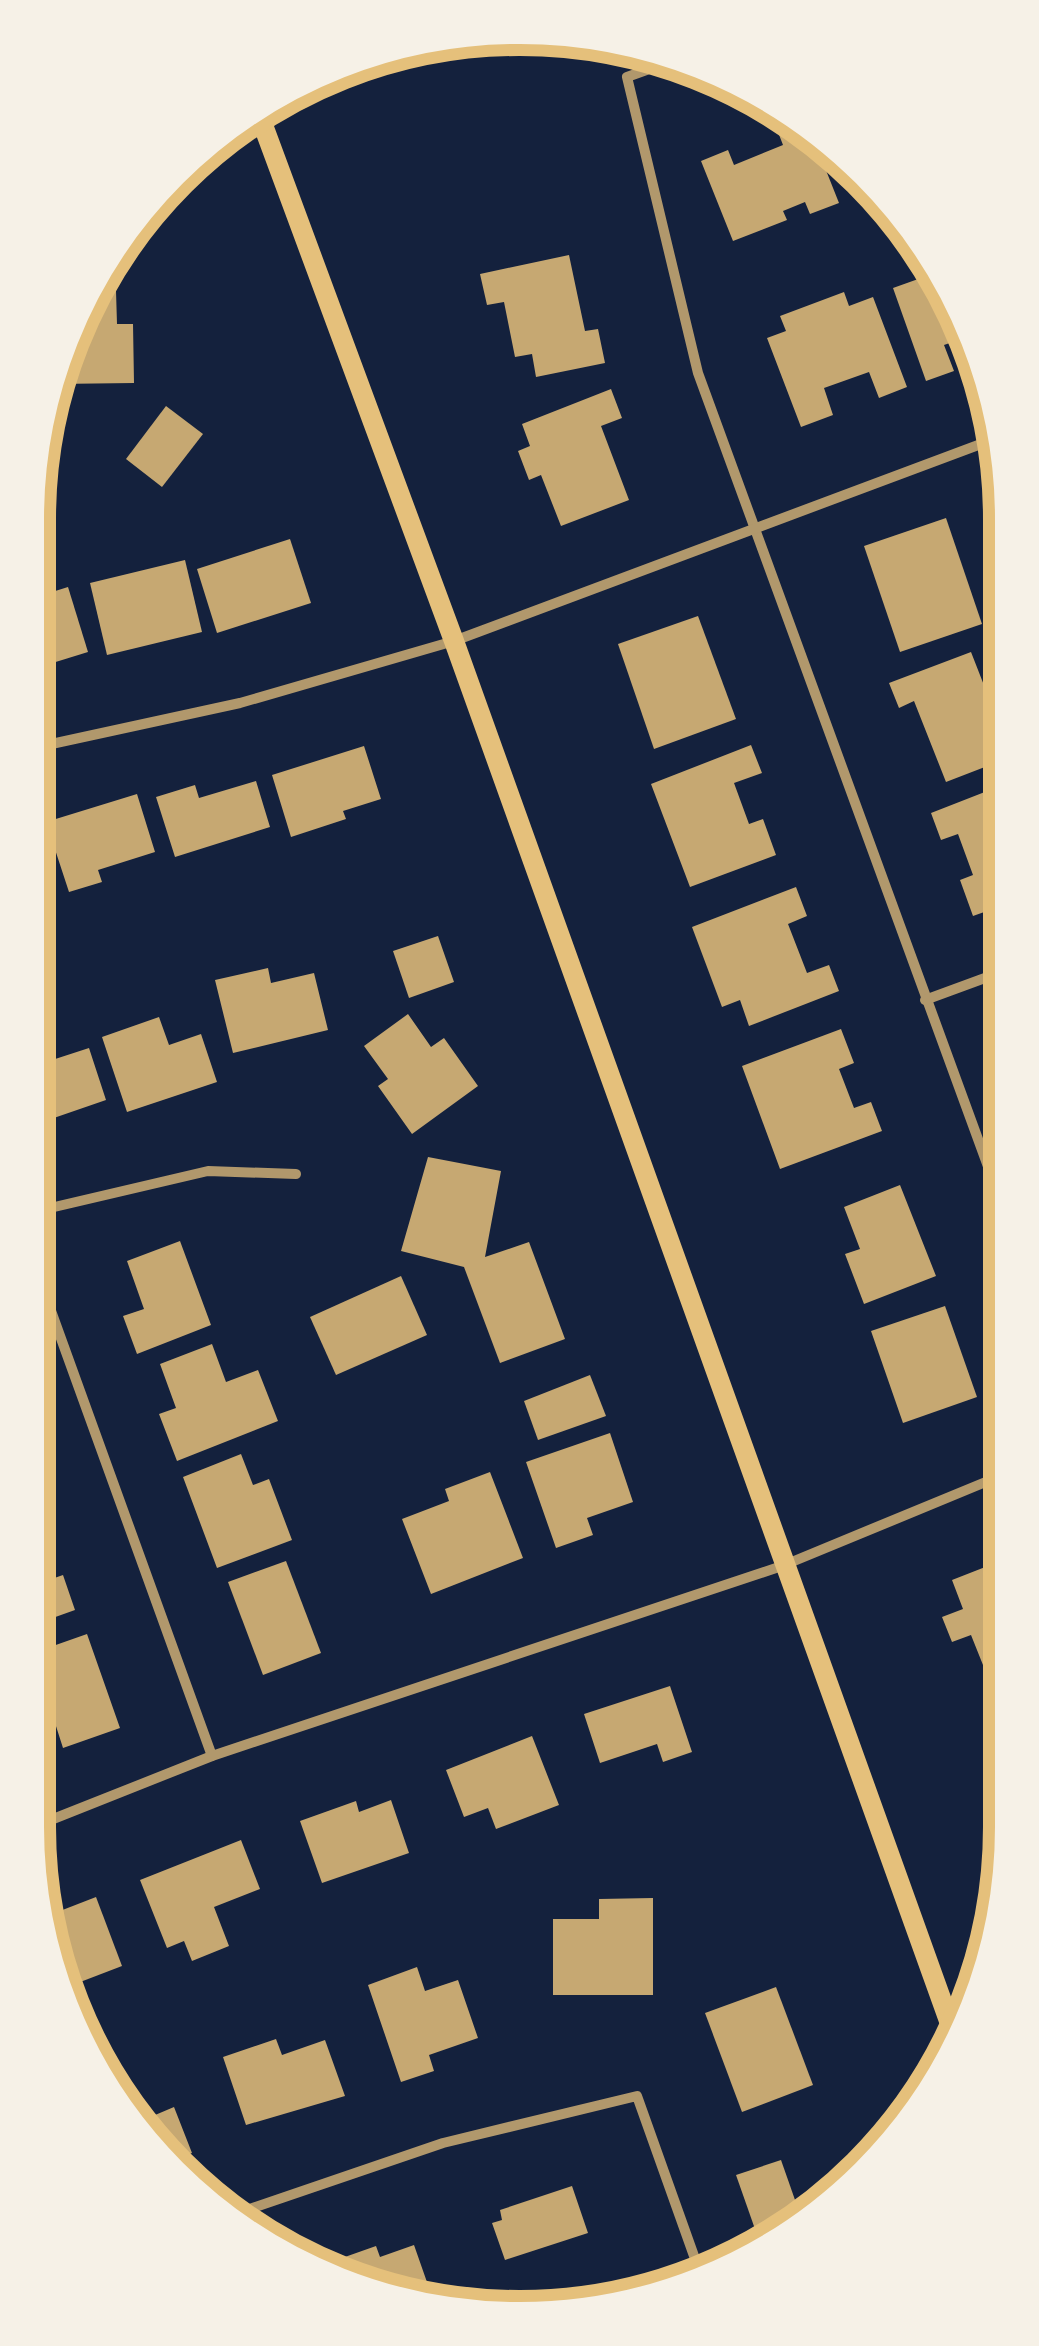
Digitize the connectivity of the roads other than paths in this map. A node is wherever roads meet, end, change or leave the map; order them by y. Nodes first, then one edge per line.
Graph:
1 (649, 69) edge
2 (263, 126) edge
3 (983, 444) edge
4 (752, 528) junction
5 (454, 640) junction
6 (50, 744) edge
7 (989, 977) edge
8 (925, 1000) junction
9 (989, 1173) edge
10 (296, 1174) dead end
11 (50, 1208) edge
12 (50, 1310) edge
13 (989, 1481) edge
14 (782, 1566) junction
15 (212, 1756) junction
16 (50, 1820) edge
17 (947, 2019) edge
18 (248, 2209) edge
19 (696, 2261) edge

1 - 4 street
2 - 5 main road
3 - 4 street
4 - 5 street
4 - 8 street
5 - 6 street
5 - 14 main road
7 - 8 street
8 - 9 street
10 - 11 street
12 - 15 street
13 - 14 street
14 - 15 street
14 - 17 main road
15 - 16 street
18 - 19 street

